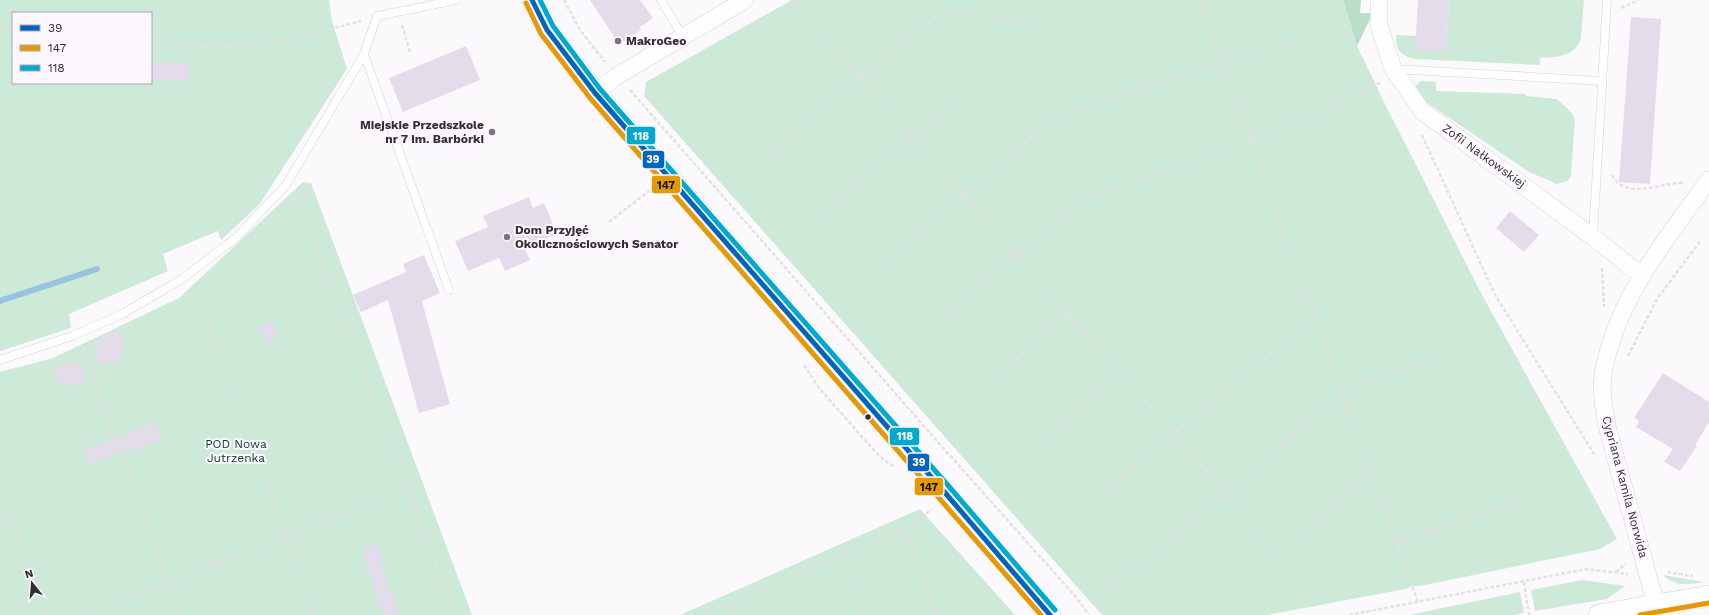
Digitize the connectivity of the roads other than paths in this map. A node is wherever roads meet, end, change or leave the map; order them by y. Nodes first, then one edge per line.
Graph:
1 (456, 0) edge
2 (532, 0) edge
3 (661, 0) edge
4 (745, 0) edge
5 (1379, 0) edge
6 (1607, 0) edge
7 (683, 37) junction
8 (364, 54) junction
9 (1393, 69) junction
10 (1602, 81) junction
11 (595, 93) junction
12 (1709, 180) edge
13 (1593, 237) junction
14 (1642, 276) junction
15 (449, 290) dead end
16 (0, 360) edge
17 (1709, 596) edge
18 (1656, 605) junction
19 (1050, 615) edge
20 (1599, 615) edge

1 - 8 lane
2 - 11 street
3 - 7 lane
4 - 7 street
5 - 9 street, Zofii Nałkowskiej
6 - 10 lane
7 - 11 street
8 - 15 lane
8 - 16 lane
9 - 10 lane
9 - 13 street, Zofii Nałkowskiej
10 - 13 lane
11 - 19 street
12 - 14 street, Cypriana Kamila Norwida
13 - 14 street, Zofii Nałkowskiej
14 - 18 street, Cypriana Kamila Norwida
17 - 18 street
18 - 20 street

